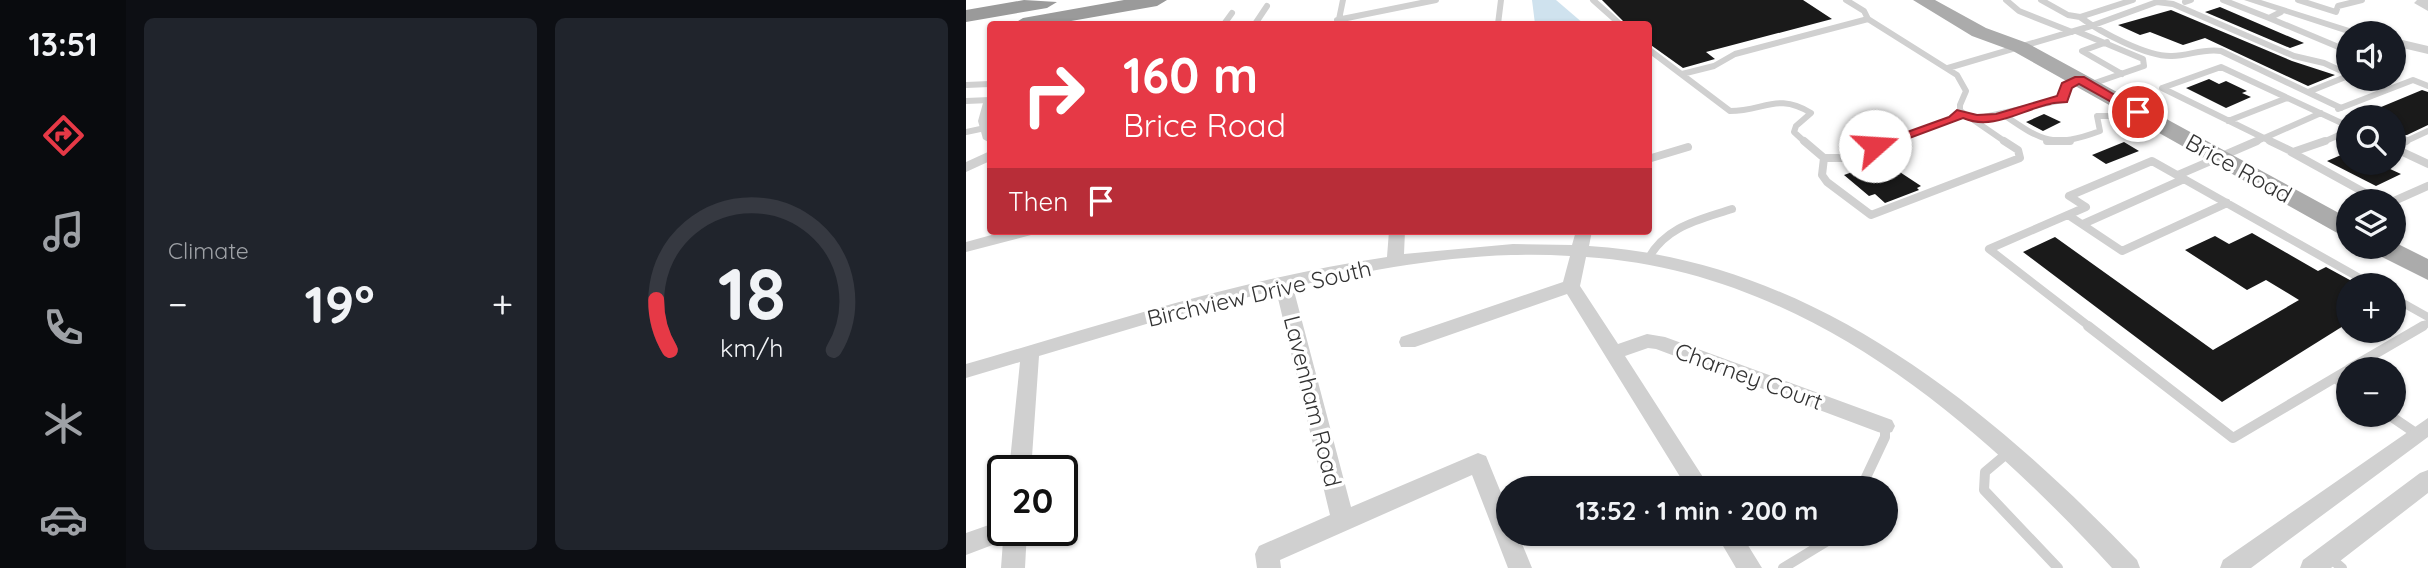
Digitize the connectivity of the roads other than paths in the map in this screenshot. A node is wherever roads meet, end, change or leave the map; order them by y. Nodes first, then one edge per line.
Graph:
1 (1038, 0) edge
2 (1059, 0) edge
3 (1157, 0) edge
4 (1343, 0) edge
5 (1436, 0) edge
6 (1501, 0) edge
7 (1592, 0) edge
8 (1846, 0) edge
9 (1922, 0) edge
10 (1946, 0) edge
11 (2006, 0) edge
12 (2041, 0) edge
13 (2133, 0) edge
14 (2223, 0) edge
15 (2249, 0) edge
16 (2298, 0) edge
17 (2362, 0) edge
18 (2425, 0) edge
19 (1267, 6) dead end
20 (2428, 8) edge
21 (2281, 12) junction
22 (2336, 12) junction
23 (1232, 13) dead end
24 (966, 15) edge
25 (2080, 17) junction
26 (2269, 18) junction
27 (1868, 19) junction
28 (1040, 21) edge
29 (1226, 21) edge
30 (1257, 21) edge
31 (1337, 21) edge
32 (1342, 21) edge
33 (1498, 21) edge
34 (1616, 21) edge
35 (2328, 25) junction
36 (2091, 26) junction
37 (2336, 27) edge
38 (987, 31) edge
39 (2074, 31) junction
40 (966, 35) edge
41 (2109, 42) junction
42 (2336, 46) edge
43 (2406, 46) edge
44 (2020, 47) junction
45 (2428, 50) edge
46 (1652, 52) edge
47 (1948, 68) junction
48 (2336, 69) edge
49 (1682, 74) junction
50 (2122, 74) junction
51 (2336, 80) edge
52 (2084, 82) junction
53 (987, 84) edge
54 (966, 85) edge
55 (2428, 86) edge
56 (2308, 92) junction
57 (2287, 97) junction
58 (987, 101) edge
59 (966, 102) edge
60 (2349, 105) edge
61 (2336, 106) edge
62 (2336, 109) edge
63 (987, 111) edge
64 (1962, 112) junction
65 (2138, 112) junction
66 (2320, 113) junction
67 (2004, 115) junction
68 (1975, 118) junction
69 (2228, 121) junction
70 (2336, 122) edge
71 (987, 128) edge
72 (2428, 131) edge
73 (966, 132) edge
74 (987, 134) edge
75 (2336, 135) edge
76 (2260, 138) junction
77 (2406, 141) edge
78 (1688, 147) dead end
79 (2286, 149) junction
80 (2406, 153) edge
81 (2219, 156) junction
82 (987, 157) edge
83 (1652, 158) edge
84 (1824, 158) junction
85 (2428, 164) edge
86 (966, 168) edge
87 (2181, 177) junction
88 (2428, 186) edge
89 (2358, 189) edge
90 (2406, 196) edge
91 (2227, 203) junction
92 (1732, 209) dead end
93 (2068, 215) junction
94 (2336, 221) edge
95 (2083, 224) junction
96 (1010, 235) edge
97 (1397, 235) edge
98 (1583, 235) edge
99 (966, 247) edge
100 (1578, 251) junction
101 (1648, 259) junction
102 (2406, 259) edge
103 (1395, 262) junction
104 (2428, 271) edge
105 (2351, 273) edge
106 (1283, 282) junction
107 (1570, 286) junction
108 (2406, 305) edge
109 (2428, 317) edge
110 (2428, 323) edge
111 (1408, 342) dead end
112 (1030, 353) junction
113 (1612, 353) junction
114 (2371, 357) edge
115 (966, 371) edge
116 (2335, 378) edge
117 (2406, 424) edge
118 (1885, 426) joint
119 (2424, 434) edge
120 (2010, 451) junction
121 (1021, 455) edge
122 (1691, 476) edge
123 (1867, 476) edge
124 (2428, 480) edge
125 (1343, 520) junction
126 (987, 536) edge
127 (966, 544) edge
128 (1014, 546) edge
129 (1736, 546) edge
130 (1819, 546) edge
131 (2328, 564) edge
132 (1013, 568) edge
133 (1269, 568) edge
134 (1520, 568) edge
135 (1750, 568) edge
136 (1783, 568) edge
137 (2058, 568) edge
138 (2128, 568) edge
139 (2232, 568) edge

1 - 24 highway
2 - 24 highway
3 - 28 highway
4 - 31 lane
5 - 32 lane
6 - 33 lane
7 - 34 lane
8 - 27 lane
9 - 44 main road, Brice Road
10 - 44 main road, Brice Road
11 - 39 lane
12 - 25 lane
13 - 25 lane
14 - 26 lane
15 - 21 street
16 - 22 lane
17 - 22 lane
18 - 20 street
19 - 30 lane
21 - 26 lane
21 - 35 street
22 - 35 lane
23 - 29 lane
25 - 36 lane
26 - 42 lane
27 - 47 lane
27 - 49 lane
35 - 37 street
36 - 39 lane
36 - 48 lane
36 - 56 lane
38 - 40 highway
39 - 41 lane
39 - 44 lane
41 - 50 lane
41 - 50 lane
43 - 45 street
44 - 47 lane
44 - 52 main road, Brice Road
46 - 49 lane
47 - 64 lane
49 - 84 lane
50 - 52 lane
51 - 56 lane
52 - 65 main road, Brice Road
52 - 67 lane
53 - 54 lane
55 - 60 lane
56 - 61 lane
57 - 66 lane
57 - 69 lane
57 - 69 lane
58 - 59 lane
62 - 66 lane
63 - 71 street
64 - 68 lane
64 - 84 lane
65 - 67 lane
65 - 81 main road, Brice Road
66 - 70 lane
66 - 76 lane
67 - 68 lane
68 - 84 lane
69 - 76 lane
72 - 77 lane
73 - 74 lane
75 - 79 lane
76 - 79 lane
76 - 81 lane
78 - 83 lane
79 - 89 lane
80 - 85 lane
81 - 87 lane
81 - 94 main road, Brice Road
82 - 86 street
87 - 91 lane
87 - 93 lane
87 - 95 lane
88 - 90 lane
91 - 95 lane
91 - 105 lane
92 - 101 lane
93 - 95 lane
93 - 116 lane
96 - 99 street
97 - 103 street
98 - 100 street
100 - 101 street, Birchview Drive South
100 - 103 street, Birchview Drive South
100 - 107 street
101 - 120 street, Birchview Drive South
102 - 104 main road
103 - 106 street, Birchview Drive South
106 - 112 street, Birchview Drive South
106 - 125 street, Lavenham Road
107 - 111 street
107 - 113 street
108 - 109 lane
110 - 114 lane
112 - 115 street, Birchview Drive South
112 - 121 street
113 - 118 street, Charney Court
113 - 122 street
117 - 119 lane
118 - 123 lane
119 - 139 street
120 - 137 lane
120 - 138 street, Birchview Drive South
124 - 131 street
125 - 133 street
125 - 134 street
126 - 127 street
128 - 132 street
129 - 135 street
130 - 136 lane

